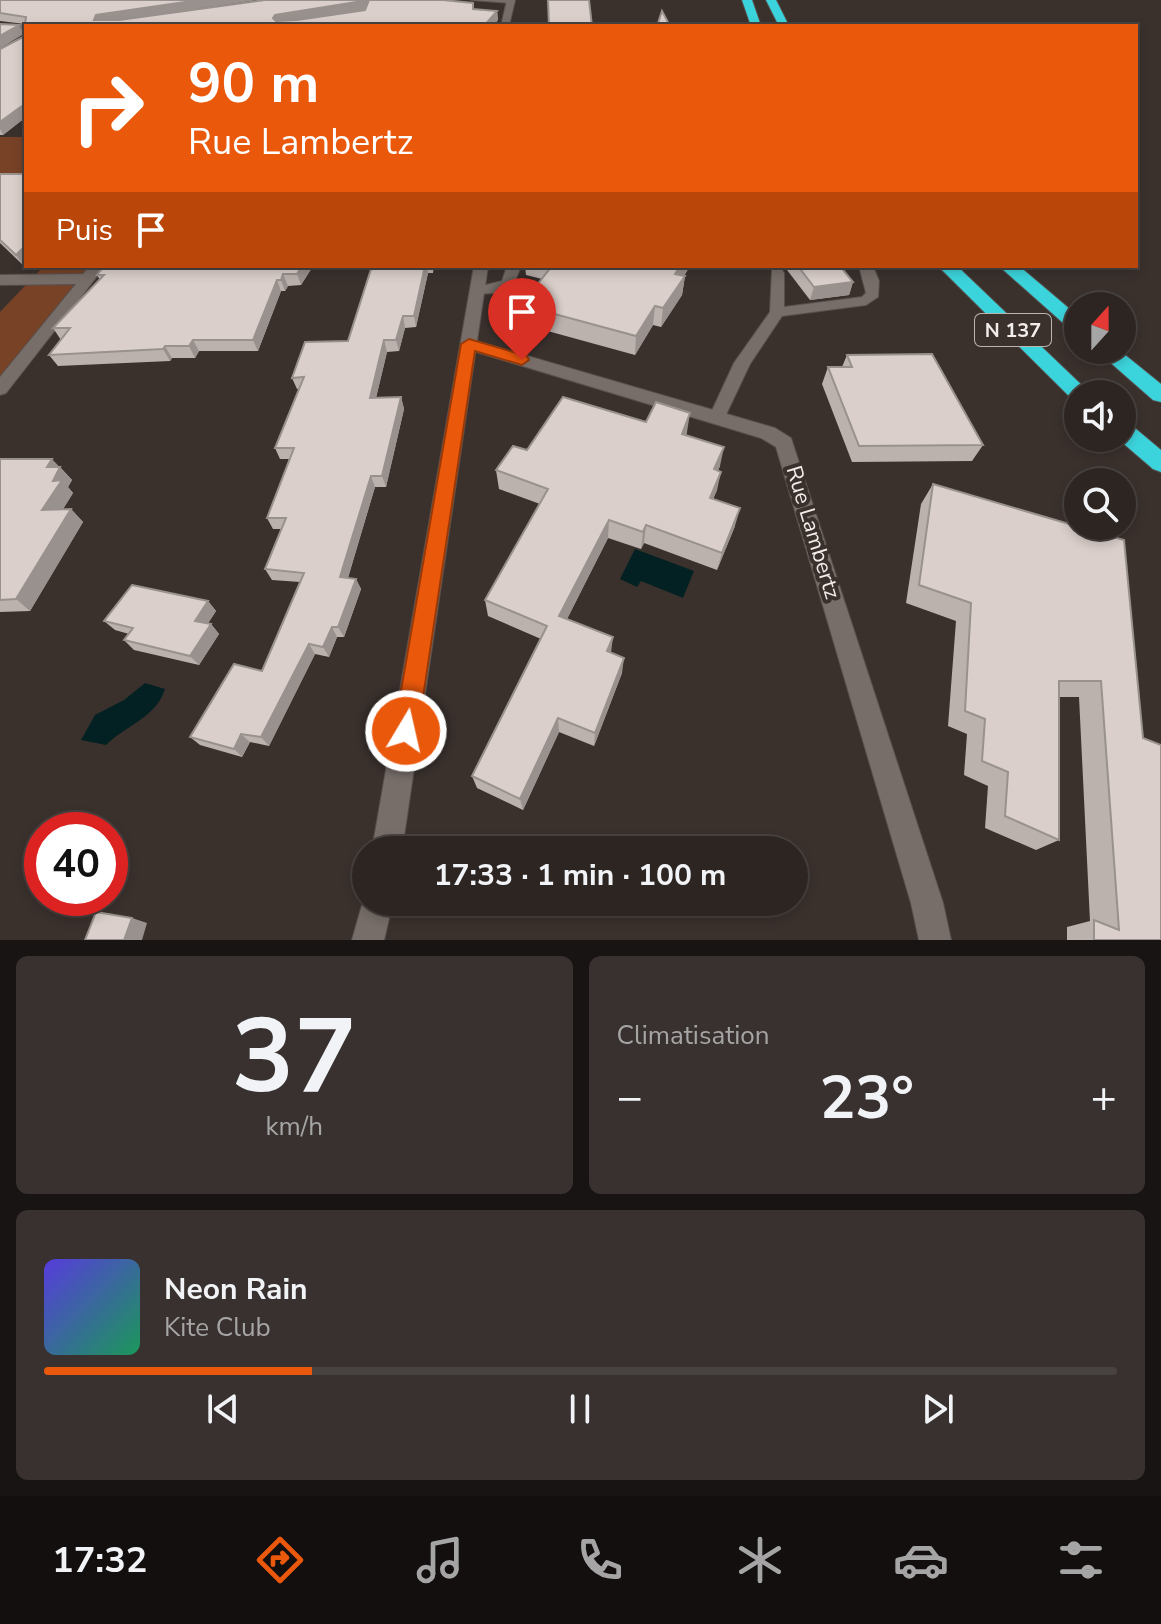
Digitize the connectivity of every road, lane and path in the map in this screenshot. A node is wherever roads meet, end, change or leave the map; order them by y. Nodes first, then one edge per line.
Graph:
1 (475, 0) edge
2 (747, 0) edge
3 (771, 0) edge
4 (511, 1) edge
5 (505, 24) edge
6 (755, 24) edge
7 (783, 24) edge
8 (0, 27) edge
9 (24, 28) edge
10 (481, 268) edge
11 (514, 268) edge
12 (866, 268) edge
13 (949, 268) edge
14 (1010, 268) edge
15 (92, 273) edge
16 (777, 273) dead end
17 (0, 280) edge
18 (478, 291) junction
19 (777, 312) junction
20 (1064, 314) edge
21 (469, 344) junction
22 (1123, 364) edge
23 (1065, 380) edge
24 (0, 389) edge
25 (1161, 395) edge
26 (717, 417) junction
27 (1136, 442) edge
28 (1161, 463) edge
29 (389, 836) edge
30 (374, 916) edge
31 (368, 940) edge
32 (935, 940) edge

1 - 4 street
2 - 6 highway
3 - 7 highway
4 - 5 street
8 - 9 street
10 - 18 street
11 - 18 street
12 - 19 lane
13 - 23 highway, N 137
14 - 20 highway, N 137
15 - 17 street
15 - 24 street
16 - 19 lane
18 - 21 street
19 - 26 lane
21 - 26 street, Rue Lambertz
21 - 29 street
22 - 25 highway
26 - 32 street, Rue Lambertz
27 - 28 highway
30 - 31 street

